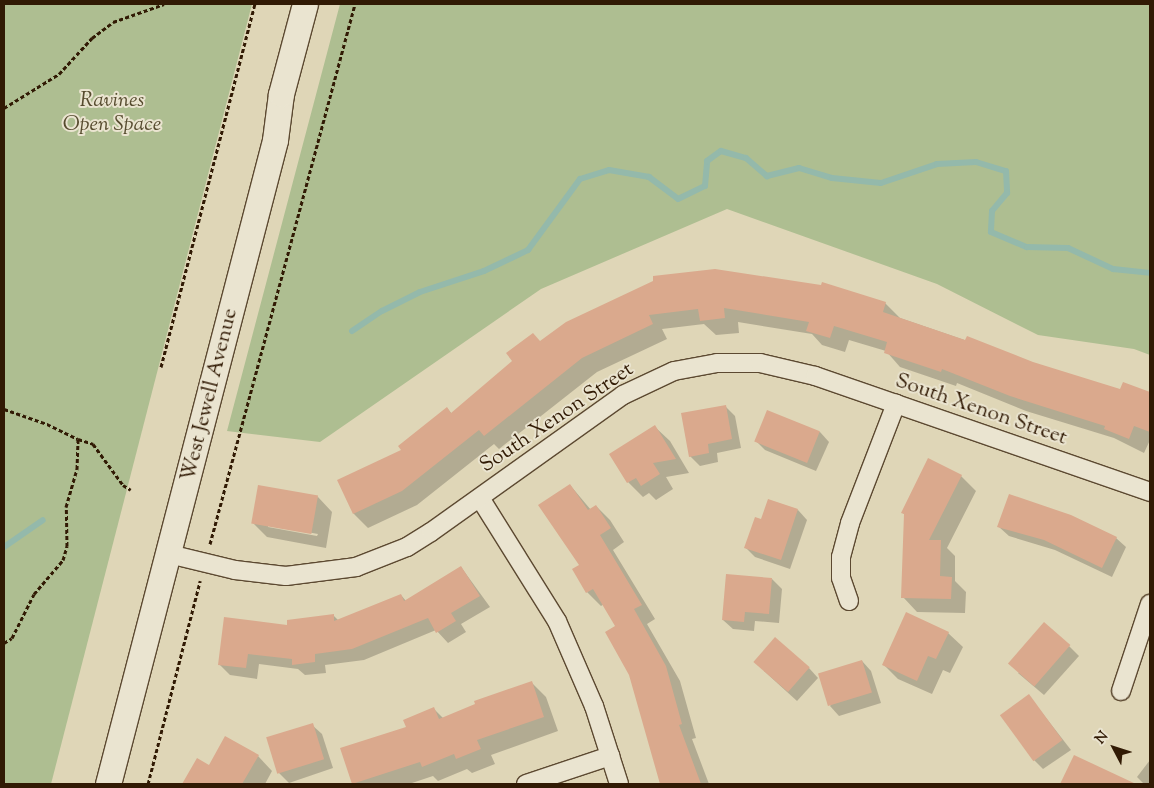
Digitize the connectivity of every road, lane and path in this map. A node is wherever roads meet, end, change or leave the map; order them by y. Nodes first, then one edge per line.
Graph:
1 (164, 4) edge
2 (255, 4) edge
3 (305, 4) edge
4 (355, 4) edge
5 (4, 108) edge
6 (161, 367) dead end
7 (896, 404) junction
8 (4, 409) edge
9 (78, 439) junction
10 (131, 490) dead end
11 (1150, 492) edge
12 (480, 498) junction
13 (169, 554) junction
14 (205, 562) junction
15 (849, 601) dead end
16 (1150, 604) edge
17 (4, 644) edge
18 (1121, 691) dead end
19 (610, 756) junction
20 (108, 784) edge
21 (148, 784) edge
22 (526, 784) edge
23 (619, 784) edge

1 - 5 path
2 - 6 path
3 - 13 main road, West Jewell Avenue
4 - 14 path
7 - 11 street, South Xenon Street
7 - 12 street, South Xenon Street
7 - 15 street
8 - 9 path
9 - 10 path
9 - 17 path
12 - 14 street, South Xenon Street
12 - 19 street
13 - 14 street, South Xenon Street
13 - 20 main road, West Jewell Avenue
14 - 21 path
16 - 18 street
19 - 22 street
19 - 23 street

